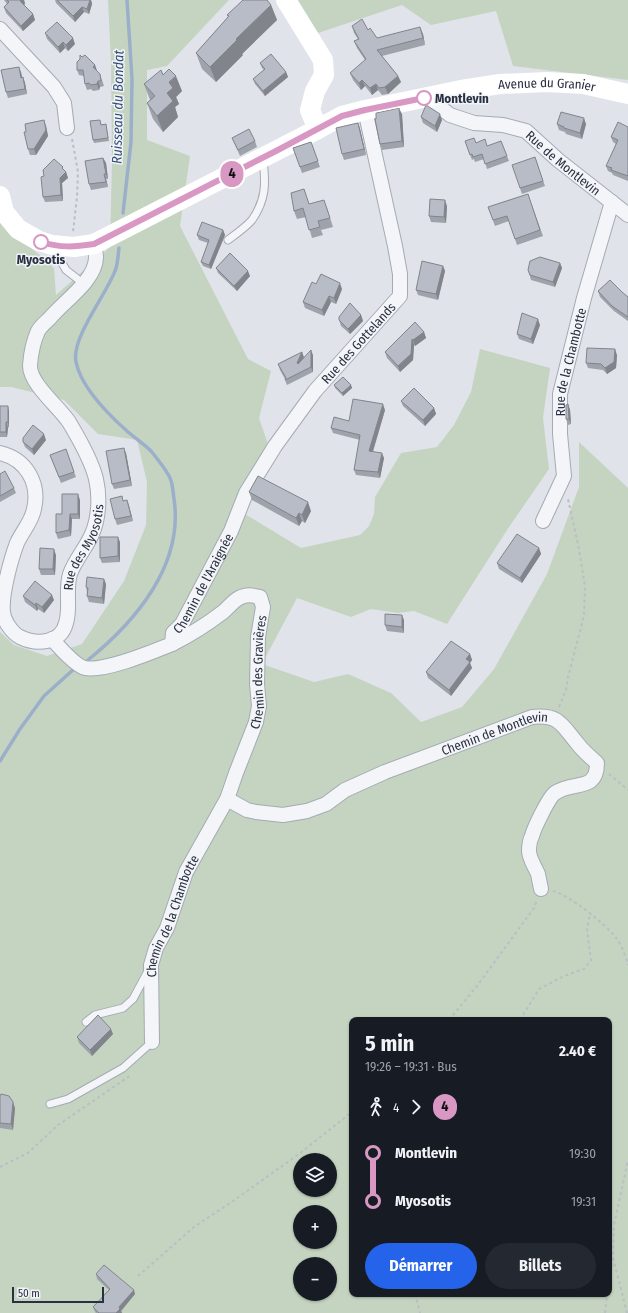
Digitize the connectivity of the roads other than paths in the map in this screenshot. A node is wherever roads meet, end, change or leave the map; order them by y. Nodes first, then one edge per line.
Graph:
1 (286, 0) edge
2 (0, 29) edge
3 (628, 94) edge
4 (428, 98) junction
5 (365, 110) junction
6 (67, 128) road end
7 (318, 129) junction
8 (263, 158) junction
9 (0, 196) edge
10 (612, 202) junction
11 (628, 215) edge
12 (228, 240) dead end
13 (94, 244) junction
14 (52, 245) junction
15 (84, 284) junction
16 (275, 446) joint
17 (0, 453) edge
18 (543, 521) dead end
19 (2, 612) edge
20 (52, 639) junction
21 (172, 644) junction
22 (227, 799) junction
23 (541, 889) road end
24 (152, 965) junction
25 (86, 1022) dead end
26 (152, 1042) joint
27 (50, 1104) dead end

1 - 7 main road
2 - 6 street
3 - 4 main road, Avenue du Granier
4 - 5 main road, Avenue du Granier
4 - 10 street, Rue de Montlevin
5 - 7 main road, Avenue du Granier
5 - 16 street, Rue des Gottelands
7 - 8 main road, Avenue du Granier
8 - 12 lane
8 - 13 main road, Avenue du Granier
9 - 14 main road, Avenue du Granier
10 - 11 street, Rue de Montlevin
10 - 18 street, Rue de la Chambotte
13 - 14 main road, Avenue du Granier
13 - 15 street, Rue des Myosotis
14 - 15 lane
15 - 20 street, Rue des Myosotis
16 - 21 street, Chemin de l'Araignée
17 - 19 street
19 - 20 street
20 - 21 street, Chemin de l'Araignée
21 - 22 street, Chemin des Gravières
22 - 23 street, Chemin de Montlevin
22 - 24 street, Chemin de la Chambotte
24 - 25 lane
24 - 26 street, Chemin de la Chambotte
26 - 27 lane

